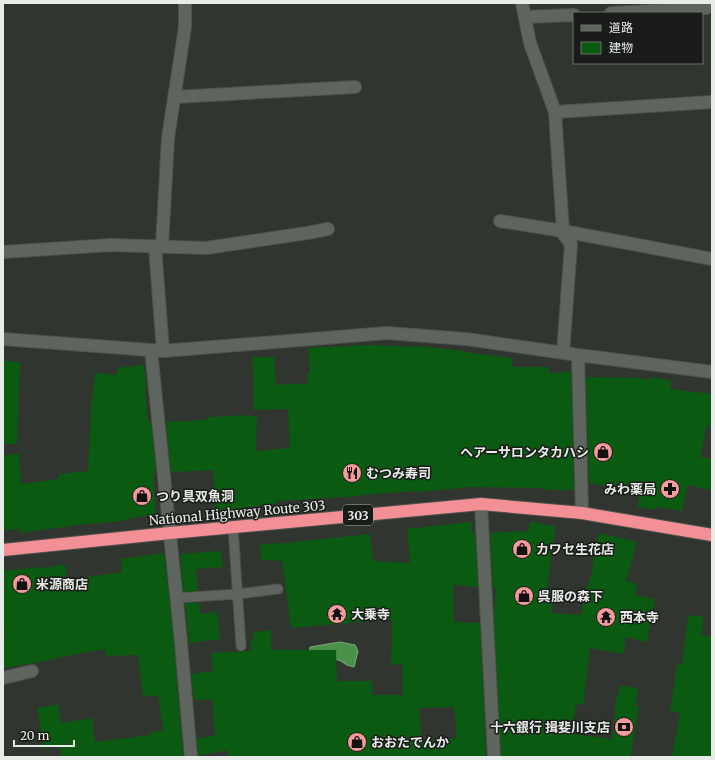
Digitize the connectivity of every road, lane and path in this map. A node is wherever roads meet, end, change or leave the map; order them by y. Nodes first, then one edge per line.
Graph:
1 (185, 3) edge
2 (522, 3) edge
3 (706, 8) dead end
4 (630, 12) edge
5 (573, 15) edge
6 (525, 17) junction
7 (355, 87) dead end
8 (174, 97) junction
9 (712, 102) edge
10 (555, 112) junction
11 (500, 221) dead end
12 (328, 229) dead end
13 (563, 231) junction
14 (159, 246) junction
15 (3, 252) edge
16 (712, 259) edge
17 (3, 339) edge
18 (157, 351) junction
19 (562, 353) junction
20 (578, 355) junction
21 (712, 372) edge
22 (481, 504) junction
23 (582, 513) junction
24 (233, 527) junction
25 (170, 533) junction
26 (712, 535) edge
27 (3, 550) edge
28 (278, 589) dead end
29 (238, 594) junction
30 (176, 598) junction
31 (241, 646) dead end
32 (32, 671) dead end
33 (3, 678) edge
34 (191, 757) edge
35 (494, 757) edge

1 - 8 street
2 - 6 street
3 - 4 street
5 - 6 street
6 - 10 street
7 - 8 street
8 - 14 street
9 - 10 street
10 - 13 street
11 - 13 street
12 - 14 street
13 - 16 street
13 - 19 street
14 - 15 street
14 - 18 street
17 - 18 street
18 - 19 street
18 - 25 street
19 - 20 street
20 - 21 street
20 - 23 street
22 - 23 highway, National Highway Route 303 / 303
22 - 24 highway, National Highway Route 303 / 303
22 - 35 street
23 - 26 highway, National Highway Route 303 / 303
24 - 25 highway, National Highway Route 303 / 303
24 - 29 lane
25 - 27 highway, National Highway Route 303 / 303
25 - 30 street
28 - 29 lane
29 - 30 lane
29 - 31 lane
30 - 34 street
32 - 33 street

